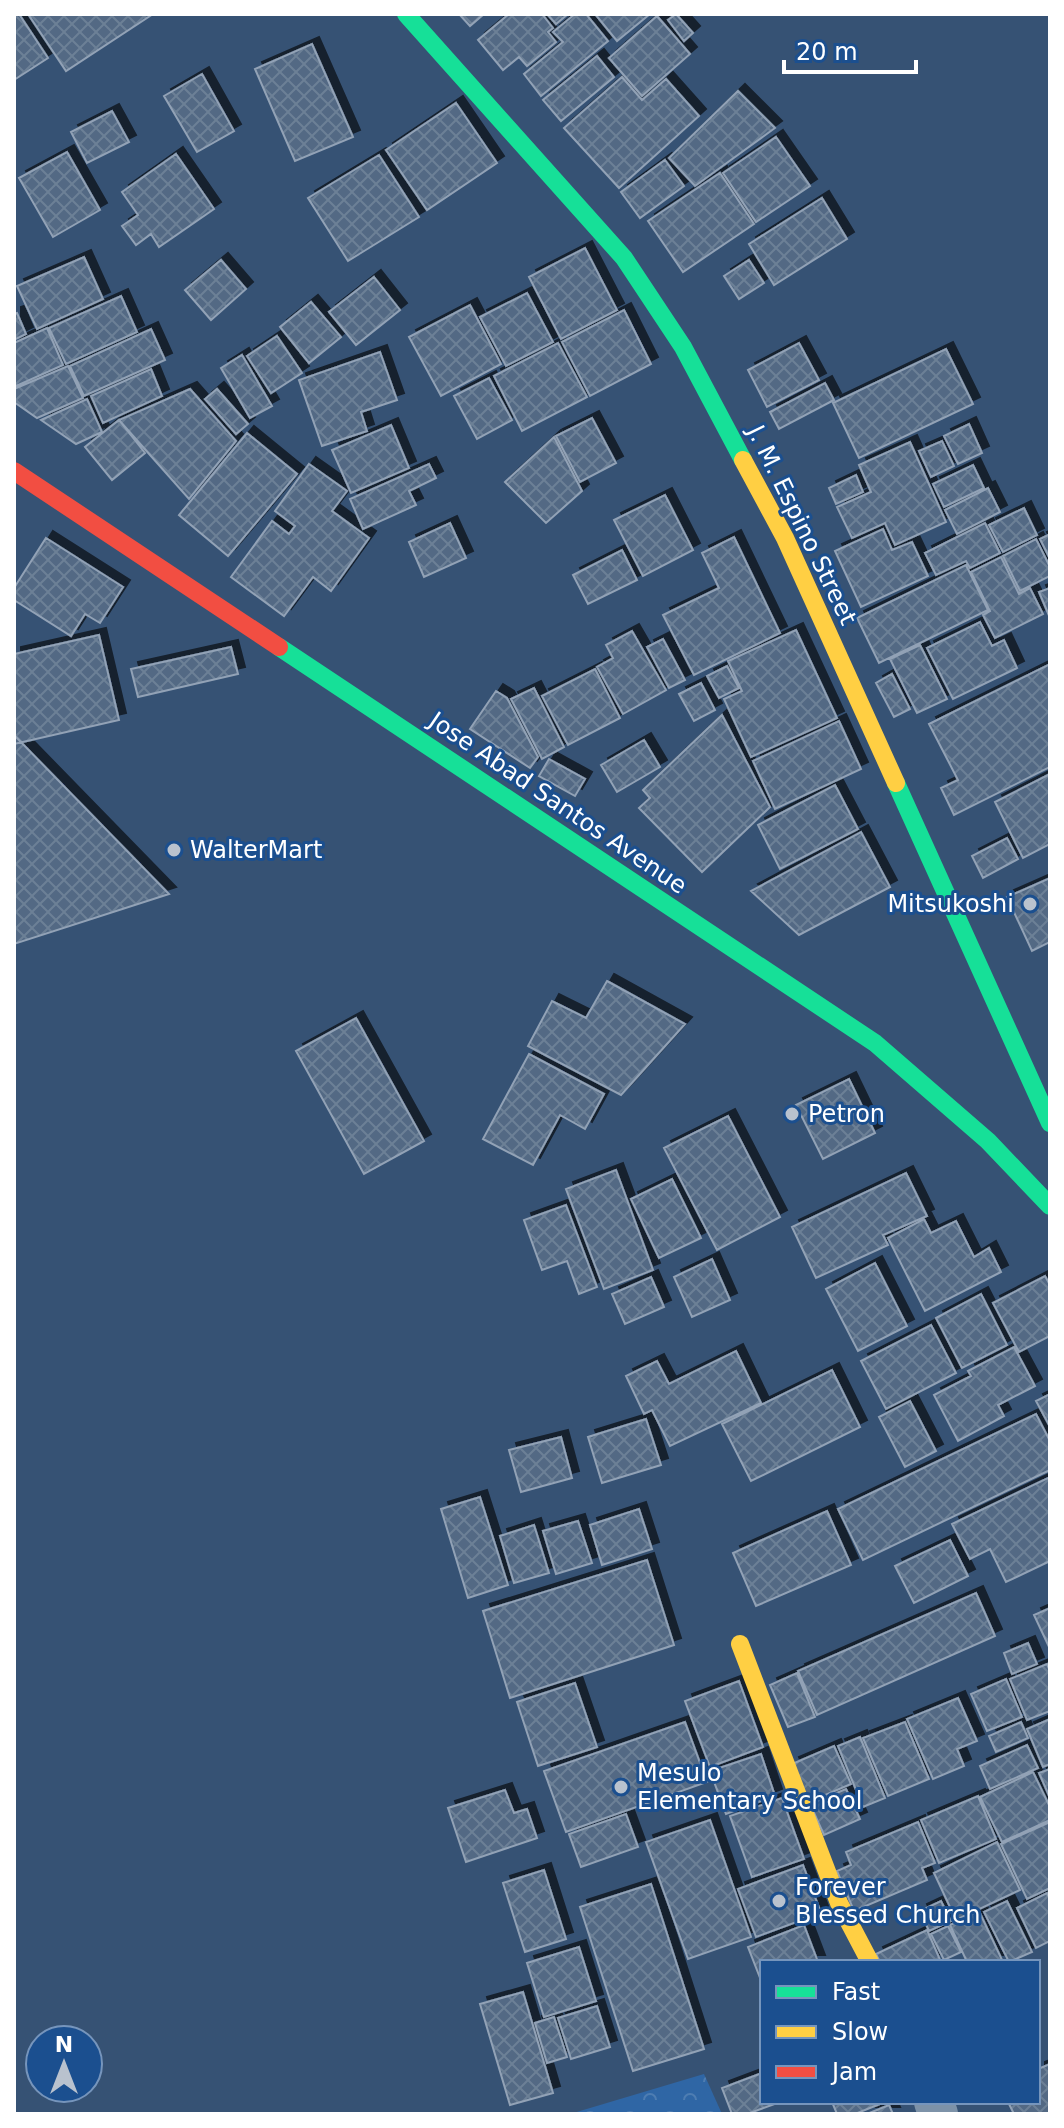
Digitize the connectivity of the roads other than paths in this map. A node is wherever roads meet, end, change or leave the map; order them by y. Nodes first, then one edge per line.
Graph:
1 (406, 14) edge
2 (14, 471) edge
3 (1050, 1123) edge
4 (1050, 1206) edge
5 (740, 1644) dead end
6 (869, 1960) edge

1 - 3 main road, J. M. Espino Street
2 - 4 main road, Jose Abad Santos Avenue
5 - 6 main road

